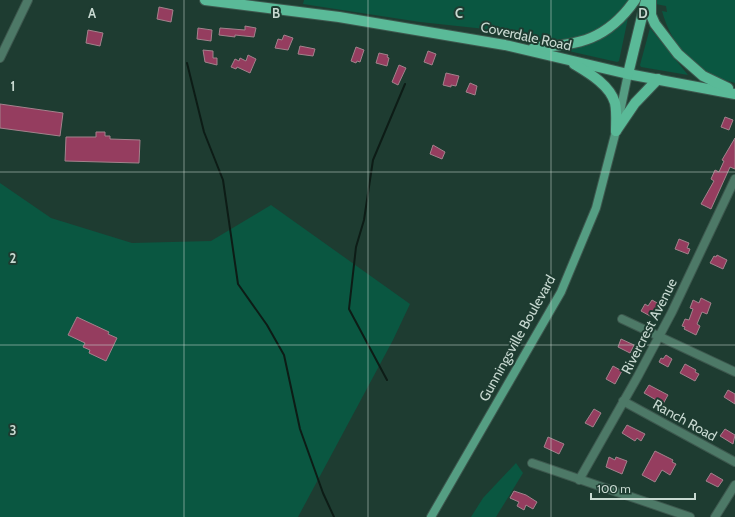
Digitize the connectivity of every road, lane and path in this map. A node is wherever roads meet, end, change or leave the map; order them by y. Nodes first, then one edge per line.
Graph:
1 (28, 0) edge
2 (205, 0) edge
3 (633, 2) edge
4 (648, 4) edge
5 (516, 47) junction
6 (0, 58) edge
7 (562, 58) junction
8 (628, 74) junction
9 (658, 79) junction
10 (735, 93) edge
11 (616, 131) junction
12 (735, 179) edge
13 (622, 319) dead end
14 (659, 336) junction
15 (735, 372) edge
16 (623, 401) junction
17 (735, 462) edge
18 (532, 463) dead end
19 (579, 480) junction
20 (735, 485) edge
21 (432, 517) edge
22 (690, 517) edge
23 (715, 517) edge

1 - 6 street
2 - 5 main road, Coverdale Road
3 - 5 main road
4 - 8 main road, Gunningsville Boulevard
4 - 10 main road
5 - 7 main road, Coverdale Road
7 - 8 main road, Coverdale Road
7 - 11 main road
8 - 9 main road, Coverdale Road
8 - 11 main road, Gunningsville Boulevard
9 - 10 main road, Coverdale Road
9 - 11 main road
11 - 21 main road, Gunningsville Boulevard
12 - 14 street, Rivercrest Avenue
13 - 14 street
14 - 15 street
14 - 16 street, Rivercrest Avenue
16 - 17 street, Ranch Road
16 - 19 street, Rivercrest Avenue
18 - 19 street
19 - 22 street
20 - 23 street

